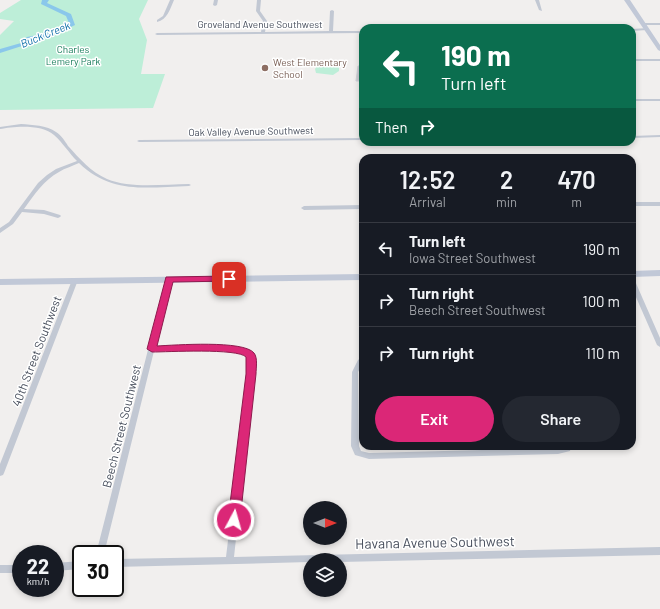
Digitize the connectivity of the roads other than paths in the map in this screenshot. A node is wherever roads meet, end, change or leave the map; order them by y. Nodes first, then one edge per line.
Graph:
1 (172, 0) edge
2 (216, 0) edge
3 (259, 0) edge
4 (537, 0) edge
5 (627, 0) edge
6 (215, 4) dead end
7 (541, 10) dead end
8 (332, 12) dead end
9 (158, 21) dead end
10 (643, 24) junction
11 (660, 24) edge
12 (646, 29) junction
13 (636, 30) edge
14 (263, 32) junction
15 (331, 32) junction
16 (359, 32) edge
17 (158, 34) dead end
18 (660, 49) edge
19 (636, 60) edge
20 (660, 60) edge
21 (636, 100) edge
22 (660, 100) edge
23 (0, 128) edge
24 (660, 136) edge
25 (636, 137) edge
26 (359, 139) edge
27 (139, 141) dead end
28 (81, 161) junction
29 (189, 185) dead end
30 (636, 204) edge
31 (660, 204) edge
32 (359, 207) edge
33 (304, 208) dead end
34 (22, 210) junction
35 (58, 216) dead end
36 (0, 231) edge
37 (660, 273) edge
38 (636, 274) edge
39 (359, 277) edge
40 (169, 279) junction
41 (75, 280) junction
42 (0, 282) edge
43 (636, 290) edge
44 (660, 345) edge
45 (152, 349) junction
46 (359, 364) edge
47 (560, 450) edge
48 (0, 473) edge
49 (102, 545) edge
50 (660, 551) edge
51 (230, 559) junction
52 (124, 563) edge
53 (12, 569) edge
54 (0, 570) edge

1 - 9 street
2 - 6 street
3 - 14 street
4 - 7 street
5 - 10 street
8 - 15 street
10 - 11 street
10 - 12 street
12 - 13 street
12 - 18 street
14 - 15 street, Groveland Avenue Southwest
14 - 17 street, Groveland Avenue Southwest
15 - 16 street, Groveland Avenue Southwest
19 - 20 street
21 - 22 street
23 - 28 street
24 - 25 street
26 - 27 street, Oak Valley Avenue Southwest
28 - 29 street
28 - 34 street
30 - 31 street
32 - 33 street
34 - 35 street
34 - 36 street
37 - 38 street
39 - 40 street
40 - 41 street
40 - 45 street, Beech Street Southwest
41 - 42 street
41 - 48 street, 40th Street Southwest
43 - 44 street
45 - 49 street, Beech Street Southwest
45 - 51 street
46 - 47 street
50 - 51 street, Havana Avenue Southwest
51 - 52 street, Havana Avenue Southwest
53 - 54 street

